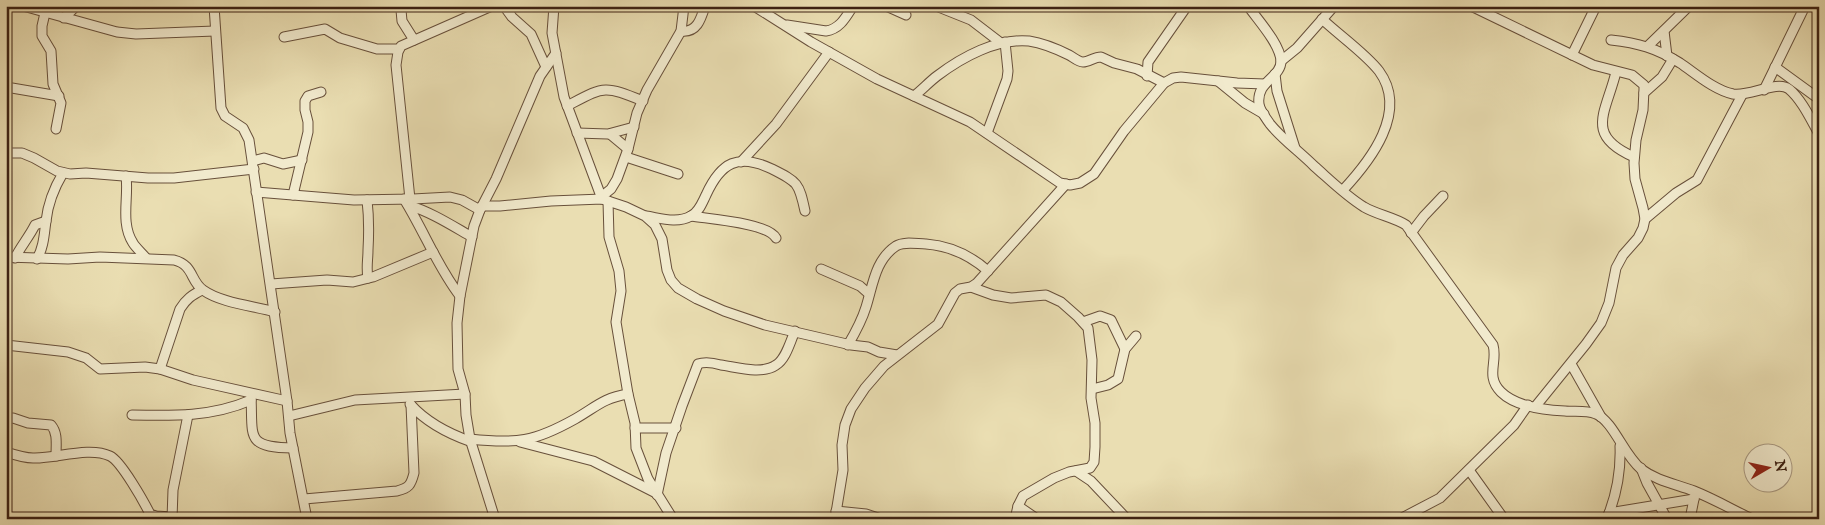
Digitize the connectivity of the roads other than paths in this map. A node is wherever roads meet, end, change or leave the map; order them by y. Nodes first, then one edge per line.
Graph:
1 (24, 6) edge
2 (76, 6) edge
3 (214, 6) edge
4 (399, 6) edge
5 (492, 6) edge
6 (504, 6) edge
7 (554, 6) edge
8 (684, 6) edge
9 (705, 6) edge
10 (754, 6) edge
11 (853, 6) edge
12 (886, 6) edge
13 (936, 6) edge
14 (1188, 6) edge
15 (1248, 6) edge
16 (1334, 6) edge
17 (1472, 6) edge
18 (1596, 6) edge
19 (1689, 6) edge
20 (1806, 6) edge
21 (45, 12) junction
22 (906, 15) dead end
23 (64, 18) junction
24 (1322, 19) junction
25 (784, 25) junction
26 (215, 31) junction
27 (681, 31) junction
28 (1664, 31) junction
29 (284, 37) dead end
30 (414, 40) junction
31 (1611, 40) dead end
32 (1003, 43) junction
33 (1648, 46) junction
34 (400, 49) junction
35 (829, 52) junction
36 (556, 53) junction
37 (1572, 55) junction
38 (1670, 57) junction
39 (1281, 62) junction
40 (546, 67) junction
41 (1775, 67) junction
42 (1616, 72) junction
43 (1275, 74) junction
44 (1147, 76) junction
45 (1218, 80) junction
46 (1164, 84) junction
47 (1265, 84) junction
48 (6, 87) edge
49 (1764, 90) junction
50 (321, 92) dead end
51 (1644, 93) junction
52 (1742, 95) junction
53 (59, 96) junction
54 (914, 96) junction
55 (1819, 99) edge
56 (642, 101) junction
57 (567, 106) junction
58 (1264, 114) junction
59 (634, 126) junction
60 (56, 129) dead end
61 (577, 133) junction
62 (987, 133) junction
63 (610, 134) junction
64 (1819, 134) edge
65 (1295, 148) junction
66 (6, 153) edge
67 (627, 153) junction
68 (1634, 157) junction
69 (302, 160) junction
70 (741, 162) junction
71 (253, 165) junction
72 (63, 173) junction
73 (678, 174) dead end
74 (126, 176) junction
75 (1066, 184) junction
76 (1342, 190) junction
77 (256, 192) junction
78 (294, 195) junction
79 (1443, 196) dead end
80 (604, 199) junction
81 (367, 200) junction
82 (407, 201) junction
83 (481, 208) junction
84 (805, 211) dead end
85 (646, 216) junction
86 (691, 216) junction
87 (1644, 219) junction
88 (46, 221) junction
89 (1412, 233) junction
90 (130, 234) junction
91 (472, 237) junction
92 (776, 238) dead end
93 (432, 252) junction
94 (11, 258) edge
95 (130, 258) junction
96 (146, 258) junction
97 (37, 259) junction
98 (822, 269) dead end
99 (988, 271) junction
100 (368, 278) junction
101 (271, 284) junction
102 (971, 287) junction
103 (202, 290) junction
104 (869, 294) junction
105 (460, 296) junction
106 (275, 312) junction
107 (1083, 322) junction
108 (795, 331) junction
109 (1136, 336) dead end
110 (6, 345) edge
111 (848, 345) junction
112 (1125, 349) junction
113 (897, 355) junction
114 (1570, 364) junction
115 (160, 369) junction
116 (1092, 389) junction
117 (465, 394) junction
118 (628, 394) junction
119 (251, 396) junction
120 (403, 397) junction
121 (288, 400) junction
122 (411, 405) junction
123 (1531, 406) junction
124 (132, 415) dead end
125 (188, 415) junction
126 (289, 416) junction
127 (1602, 417) junction
128 (6, 419) edge
129 (635, 428) junction
130 (676, 428) junction
131 (471, 440) junction
132 (517, 441) junction
133 (1620, 443) junction
134 (293, 448) junction
135 (8, 454) edge
136 (56, 456) junction
137 (1641, 468) junction
138 (1469, 470) junction
139 (1076, 471) junction
140 (657, 494) junction
141 (1694, 495) junction
142 (304, 499) junction
143 (1659, 504) junction
144 (1018, 506) junction
145 (835, 515) edge
146 (1606, 517) edge
147 (172, 518) edge
148 (307, 519) edge
149 (494, 519) edge
150 (673, 519) edge
151 (881, 519) edge
152 (1015, 519) edge
153 (1037, 519) edge
154 (1127, 519) edge
155 (1400, 519) edge
156 (1504, 519) edge
157 (1667, 519) edge
158 (1690, 519) edge
159 (1752, 519) edge

1 - 21 street
2 - 23 street
3 - 26 street
4 - 30 street
5 - 30 street
6 - 40 street
7 - 36 street
8 - 27 street
9 - 27 street
10 - 25 street
11 - 25 street
12 - 22 street
13 - 32 street
14 - 44 street
15 - 39 street
16 - 24 street
17 - 37 street
18 - 37 street
19 - 28 street
20 - 41 street
21 - 23 street
21 - 53 street
23 - 26 street
24 - 39 street
24 - 76 street
25 - 35 street
26 - 71 street
27 - 56 street
28 - 33 street
28 - 38 street
29 - 34 street
30 - 34 street
31 - 33 street
32 - 44 street
32 - 54 street
32 - 62 street
33 - 38 street
34 - 82 street
35 - 54 street
35 - 70 street
36 - 40 street
36 - 57 street
37 - 42 street
38 - 51 street
38 - 52 street
39 - 43 street
40 - 83 street
41 - 49 street
41 - 55 street
42 - 51 street
42 - 68 street
43 - 47 street
43 - 65 street
44 - 46 street
45 - 46 street
45 - 47 street
45 - 58 street
46 - 75 street
47 - 58 street
48 - 53 street
49 - 52 street
49 - 64 street
50 - 69 street
51 - 68 street
52 - 87 street
53 - 60 street
54 - 62 street
56 - 57 street
56 - 59 street
57 - 61 street
58 - 65 street
59 - 63 street
59 - 67 street
61 - 63 street
61 - 80 street
62 - 75 street
63 - 67 street
65 - 76 street
66 - 72 street
67 - 73 street
67 - 80 street
68 - 87 street
69 - 71 street
69 - 78 street
70 - 84 street
70 - 86 street
71 - 74 street
71 - 77 street
72 - 74 street
72 - 88 street
74 - 90 street
75 - 99 street
76 - 89 street
77 - 78 street
77 - 101 street
78 - 81 street
79 - 89 street
80 - 83 street
80 - 85 street
80 - 118 street
81 - 82 street
81 - 100 street
82 - 83 street
82 - 91 street
82 - 93 street
83 - 91 street
85 - 86 street
85 - 108 street
86 - 92 street
87 - 114 street
88 - 94 street
88 - 97 street
89 - 123 street
90 - 95 street
90 - 96 street
91 - 105 street
93 - 100 street
93 - 105 street
94 - 97 street
95 - 96 street
95 - 97 street
96 - 103 street
98 - 104 street
99 - 102 street
99 - 104 street
100 - 101 street
101 - 106 street
102 - 107 street
102 - 113 street
103 - 106 street
103 - 115 street
104 - 111 street
105 - 117 street
106 - 121 street
107 - 112 street
107 - 116 street
108 - 111 street
108 - 130 street
109 - 112 street
110 - 115 street
111 - 113 street
112 - 116 street
113 - 145 street
114 - 123 street
114 - 127 street
115 - 119 street
116 - 139 street
117 - 120 street
117 - 131 street
118 - 129 street
118 - 132 street
119 - 121 street
119 - 125 street
119 - 134 street
120 - 122 street
120 - 126 street
121 - 126 street
122 - 131 street
122 - 142 street
123 - 127 street
123 - 138 street
124 - 125 street
125 - 147 street
126 - 134 street
127 - 133 street
128 - 136 street
129 - 130 street
129 - 140 street
130 - 140 street
131 - 132 street
131 - 149 street
132 - 140 street
133 - 137 street
133 - 146 street
134 - 142 street
135 - 136 street
136 - 147 street
137 - 141 street
137 - 143 street
138 - 155 street
138 - 156 street
139 - 144 street
139 - 154 street
140 - 150 street
141 - 143 street
141 - 158 street
141 - 159 street
142 - 148 street
143 - 146 street
143 - 157 street
144 - 152 street
144 - 153 street
145 - 151 street

